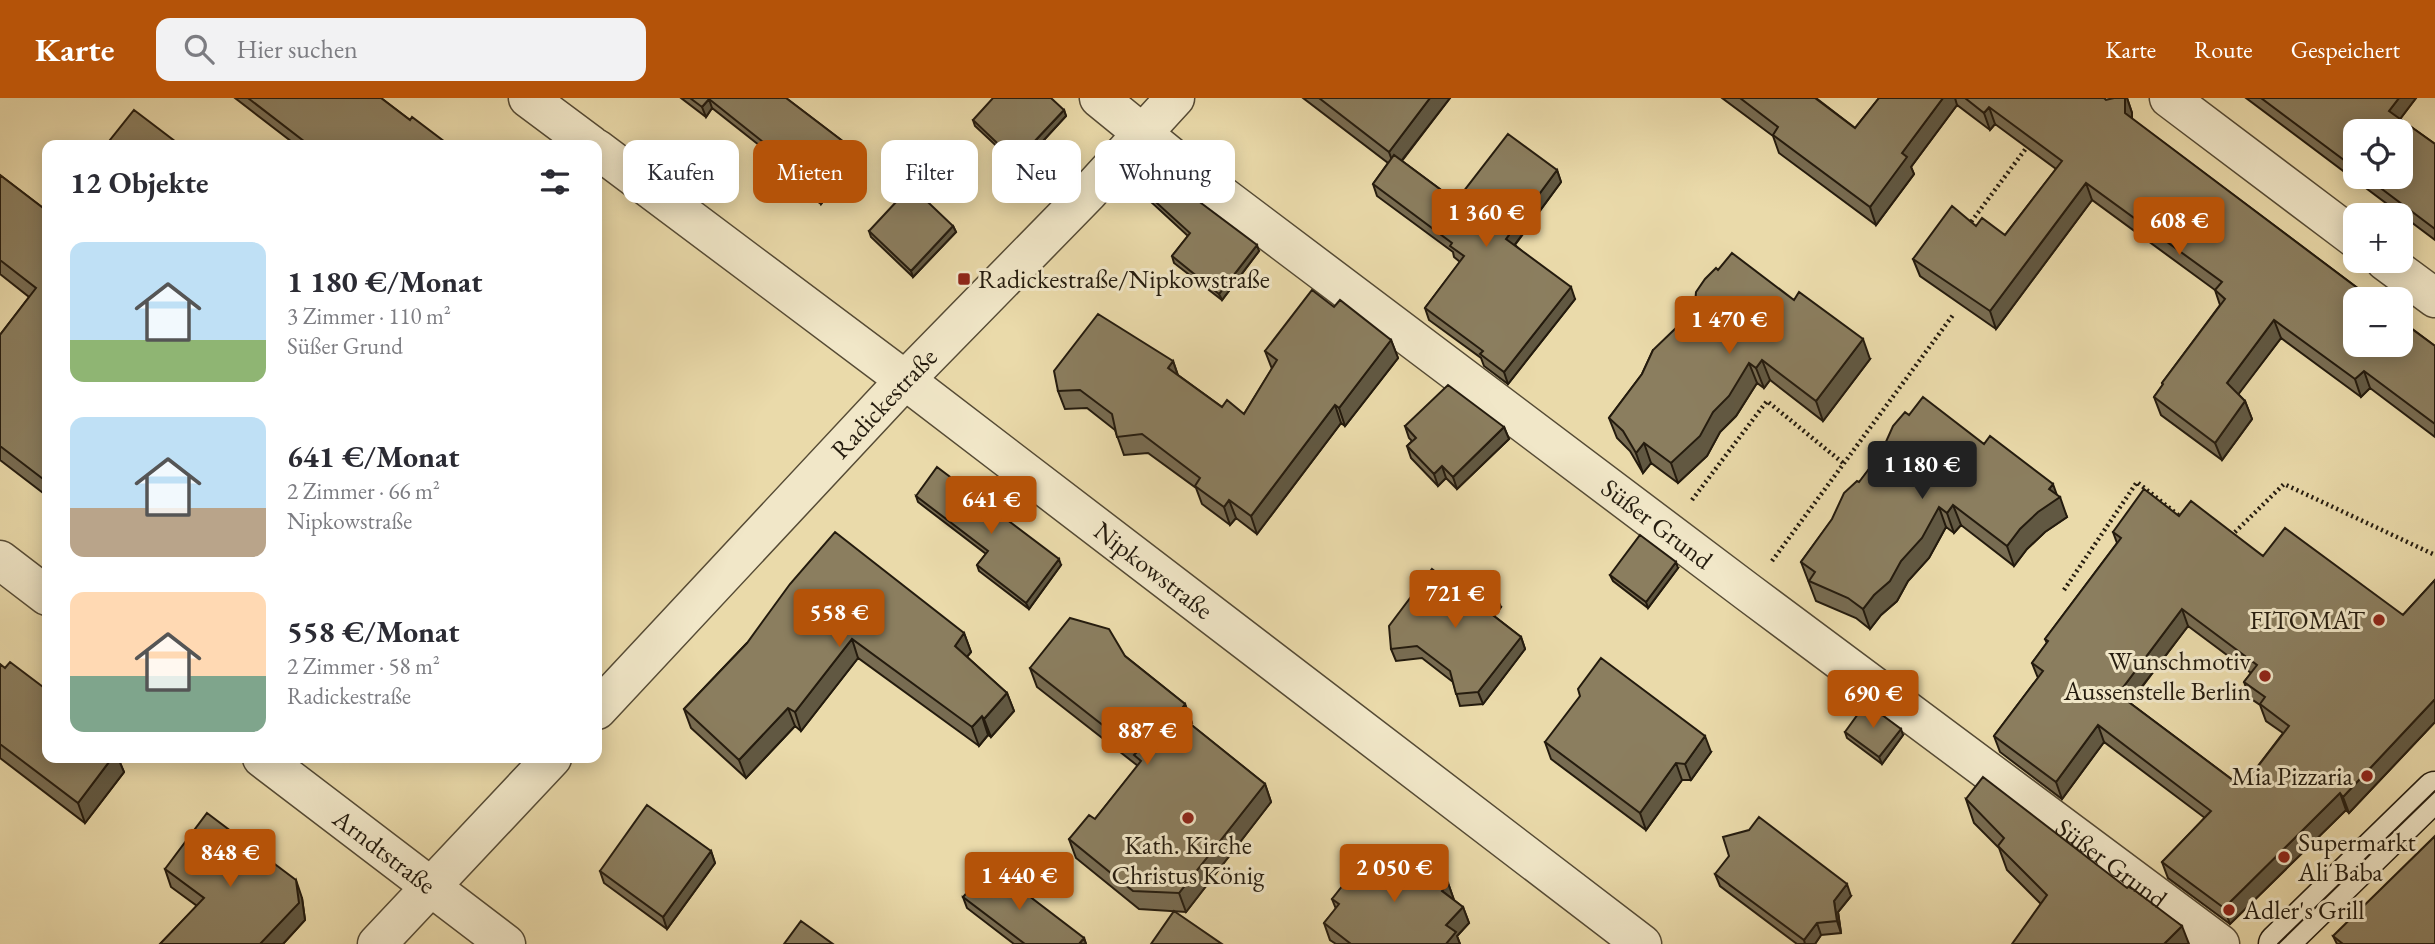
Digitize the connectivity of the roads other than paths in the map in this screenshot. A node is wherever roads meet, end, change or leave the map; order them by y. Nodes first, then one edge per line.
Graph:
1 (528, 98) edge
2 (1099, 98) edge
3 (1175, 98) edge
4 (2169, 98) edge
5 (1142, 133) junction
6 (584, 140) edge
7 (602, 153) edge
8 (2343, 229) edge
9 (2401, 273) edge
10 (2435, 299) edge
11 (905, 380) junction
12 (0, 560) edge
13 (42, 592) edge
14 (602, 705) edge
15 (269, 763) edge
16 (547, 763) edge
17 (2435, 791) edge
18 (432, 886) junction
19 (377, 944) edge
20 (506, 944) edge
21 (1642, 944) edge
22 (2220, 944) edge
23 (2278, 944) edge

1 - 6 street
2 - 5 street, Süßer Grund
3 - 5 street, Radickestraße
4 - 8 street
5 - 11 street, Radickestraße
5 - 22 street, Süßer Grund
7 - 11 street, Nipkowstraße
9 - 10 street
11 - 14 street, Radickestraße
11 - 21 street, Nipkowstraße
12 - 13 street
15 - 18 street, Arndtstraße
16 - 18 street
17 - 23 street
18 - 19 street
18 - 20 street, Arndtstraße

